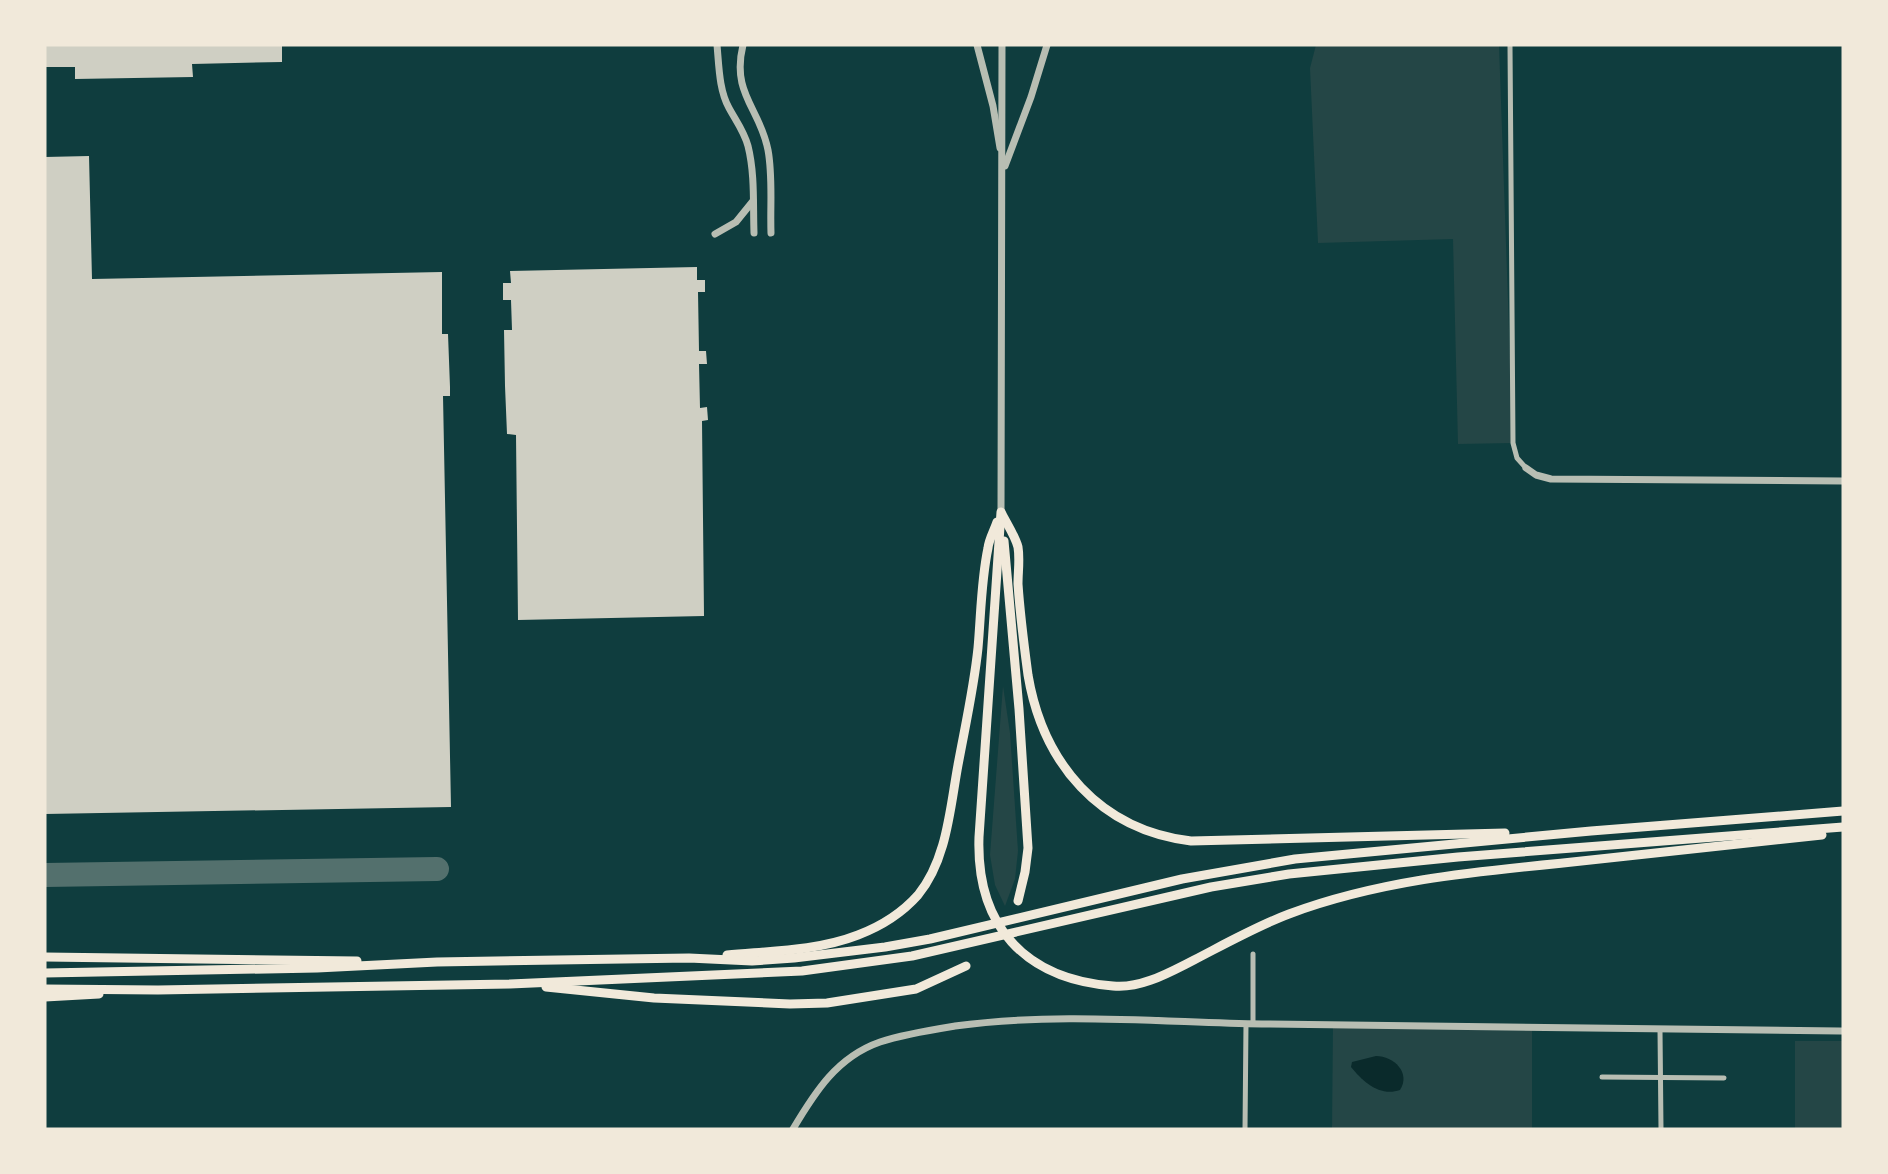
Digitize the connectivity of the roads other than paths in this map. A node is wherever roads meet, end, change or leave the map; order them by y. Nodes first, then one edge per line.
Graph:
1 (717, 45) edge
2 (743, 45) edge
3 (977, 45) edge
4 (1002, 45) edge
5 (1047, 45) edge
6 (1510, 45) edge
7 (1003, 172) junction
8 (753, 201) junction
9 (754, 233) dead end
10 (771, 233) dead end
11 (714, 234) dead end
12 (1526, 468) joint
13 (1843, 481) edge
14 (1001, 512) junction
15 (1843, 811) edge
16 (1843, 828) edge
17 (1591, 831) junction
18 (1843, 833) edge
19 (1018, 902) dead end
20 (1253, 954) dead end
21 (45, 957) edge
22 (689, 958) junction
23 (437, 962) junction
24 (966, 966) dead end
25 (45, 973) edge
26 (510, 984) junction
27 (45, 988) edge
28 (158, 990) junction
29 (45, 997) edge
30 (1249, 1024) junction
31 (1660, 1030) junction
32 (1843, 1031) edge
33 (1602, 1077) dead end
34 (1660, 1077) junction
35 (1724, 1078) dead end
36 (793, 1129) edge
37 (1245, 1129) edge
38 (1661, 1129) edge

1 - 8 street
2 - 10 street
3 - 7 street
4 - 7 street
5 - 7 street
6 - 12 street
7 - 14 street
8 - 9 street
8 - 11 street
12 - 13 street
14 - 17 highway
14 - 18 highway
14 - 19 highway
14 - 22 highway
15 - 17 highway
16 - 26 highway
17 - 22 highway
20 - 30 street
21 - 23 highway
22 - 23 highway
23 - 25 highway
24 - 26 highway
26 - 28 highway
27 - 28 highway
28 - 29 highway
30 - 31 street
30 - 36 street
30 - 37 street
31 - 32 street
31 - 34 street
33 - 34 street
34 - 35 street
34 - 38 street

